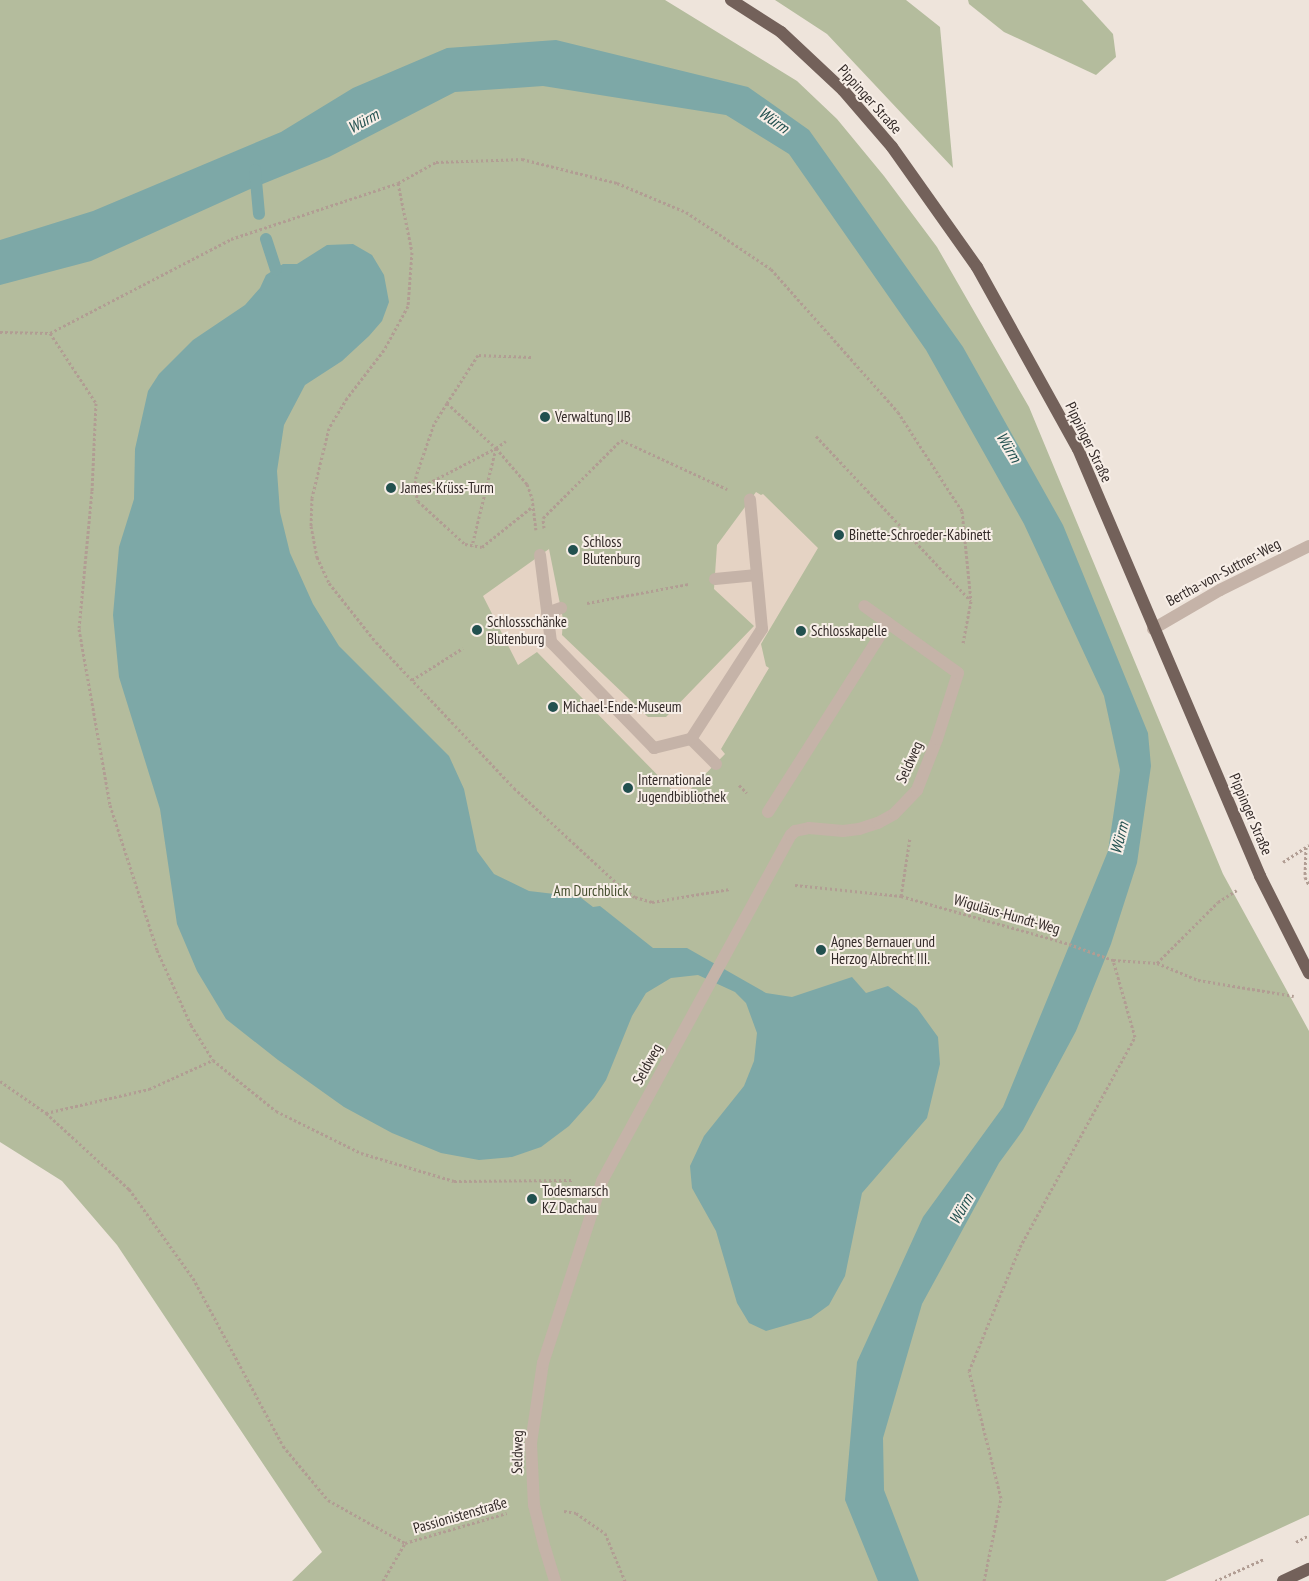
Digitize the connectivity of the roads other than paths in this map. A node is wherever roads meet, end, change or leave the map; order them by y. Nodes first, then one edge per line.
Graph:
1 (731, 0) edge
2 (750, 500) road end
3 (1309, 546) edge
4 (540, 555) dead end
5 (757, 575) junction
6 (714, 579) road end
7 (864, 606) dead end
8 (561, 608) road end
9 (547, 613) junction
10 (888, 623) junction
11 (1153, 629) junction
12 (691, 739) junction
13 (716, 764) dead end
14 (768, 812) dead end
15 (1309, 973) edge
16 (1309, 1569) edge
17 (555, 1581) edge
18 (1283, 1581) edge

1 - 11 main road, Pippinger Straße
2 - 5 street
3 - 11 street, Bertha-von-Suttner-Weg
4 - 9 street
5 - 6 street
5 - 12 street
7 - 10 street
8 - 9 street
9 - 12 street
10 - 14 street
10 - 17 street, Seldweg
11 - 15 main road, Pippinger Straße
12 - 13 street
16 - 18 main road

